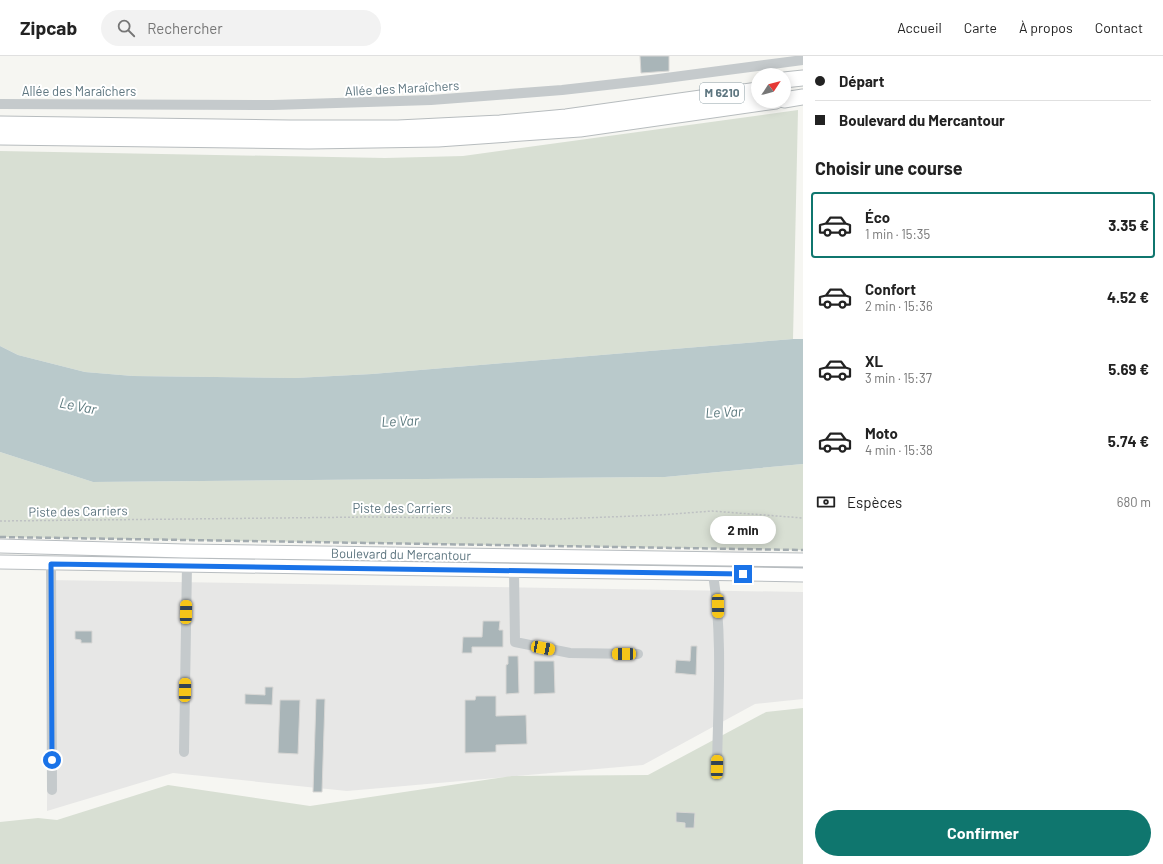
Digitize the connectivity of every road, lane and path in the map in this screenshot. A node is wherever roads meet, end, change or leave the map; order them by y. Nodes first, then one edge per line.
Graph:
1 (803, 60) edge
2 (803, 78) edge
3 (791, 79) edge
4 (803, 85) edge
5 (751, 86) edge
6 (791, 86) edge
7 (751, 91) edge
8 (803, 97) edge
9 (791, 99) edge
10 (686, 100) junction
11 (0, 104) edge
12 (751, 105) edge
13 (0, 124) edge
14 (0, 136) edge
15 (803, 518) edge
16 (0, 521) edge
17 (0, 546) edge
18 (803, 560) edge
19 (0, 562) edge
20 (51, 564) junction
21 (187, 565) junction
22 (514, 571) junction
23 (713, 574) junction
24 (803, 575) edge
25 (638, 654) dead end
26 (184, 752) dead end
27 (717, 767) dead end
28 (52, 790) dead end

1 - 11 street, Allée des Maraîchers
2 - 3 highway
4 - 6 highway
5 - 10 highway, M 6210
7 - 10 highway
8 - 9 highway
10 - 13 highway
12 - 14 highway
15 - 16 path, Piste des Carriers
17 - 18 main road, Boulevard du Mercantour
19 - 20 main road, Boulevard du Mercantour
20 - 21 main road, Boulevard du Mercantour
20 - 28 street
21 - 22 main road, Boulevard du Mercantour
21 - 26 street
22 - 23 main road, Boulevard du Mercantour
22 - 25 street
23 - 24 main road, Boulevard du Mercantour
23 - 27 street

